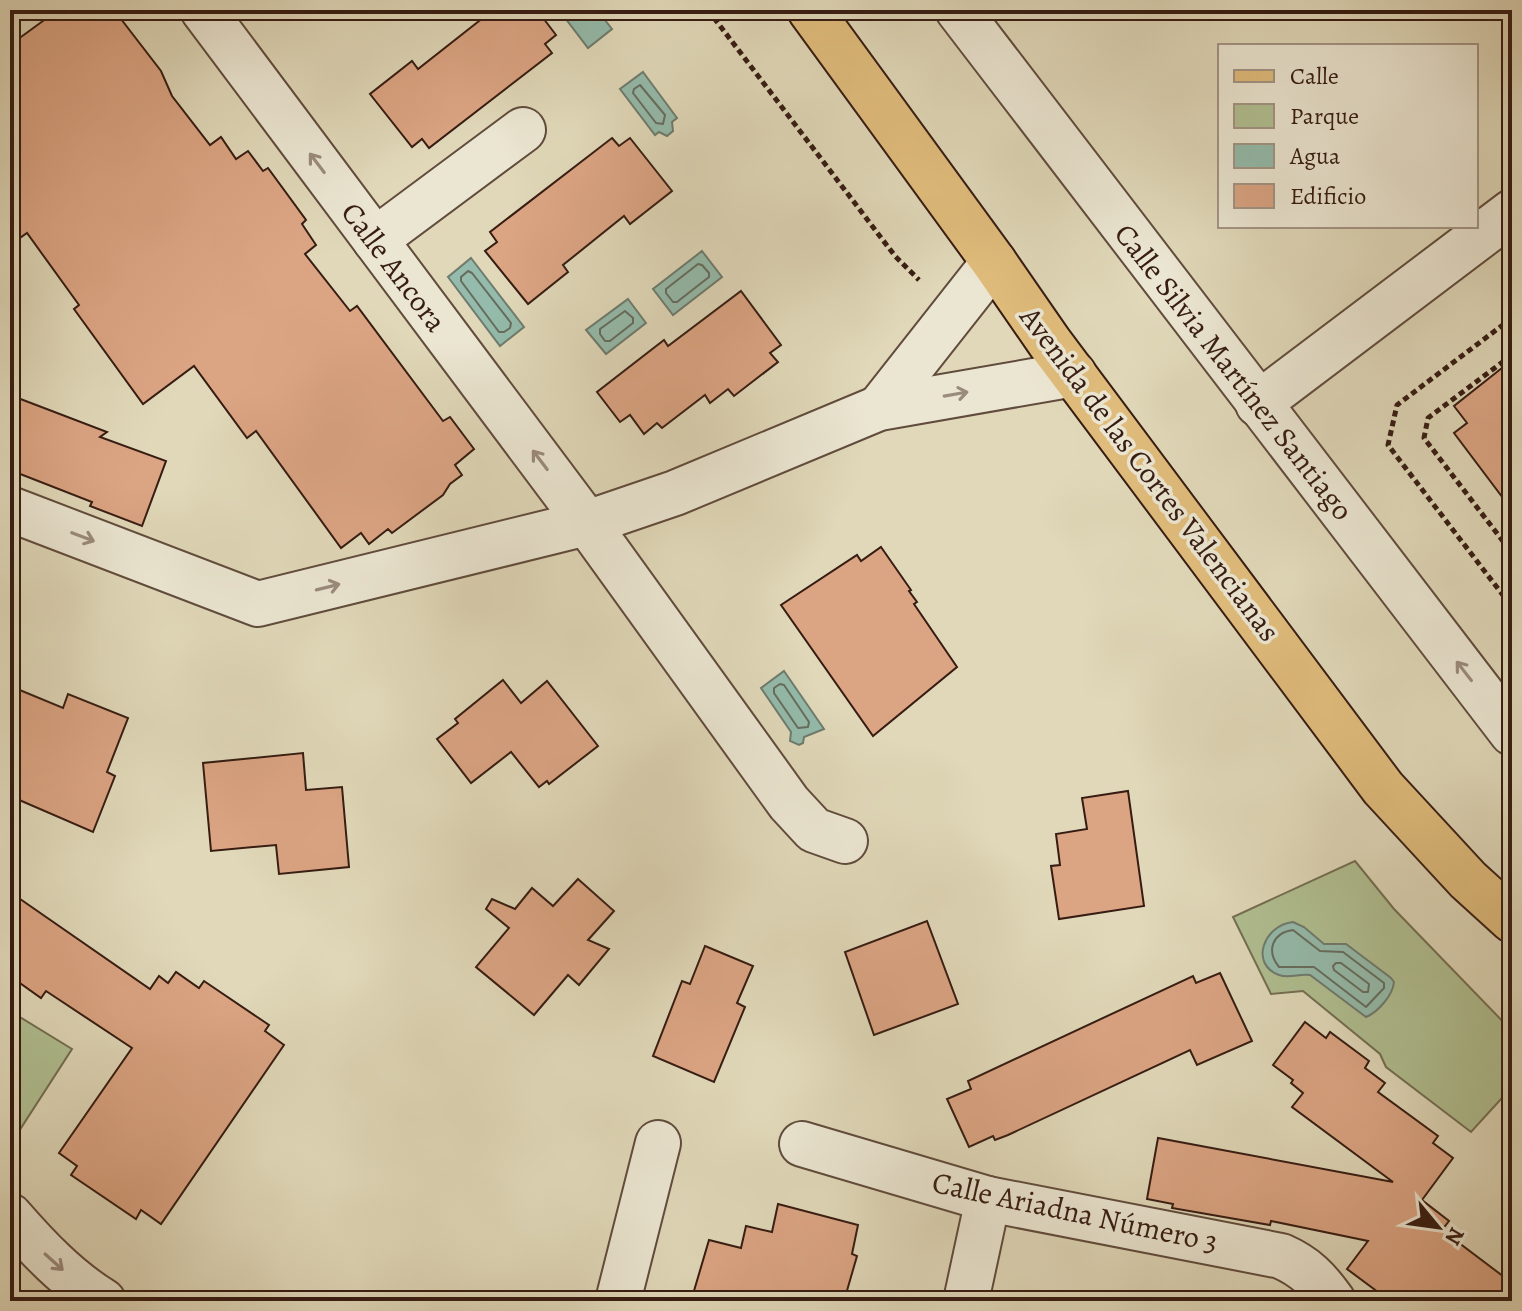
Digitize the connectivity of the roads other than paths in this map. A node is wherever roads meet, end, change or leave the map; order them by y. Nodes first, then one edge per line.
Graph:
1 (203, 10) edge
2 (810, 10) edge
3 (958, 10) edge
4 (523, 130) dead end
5 (1512, 212) edge
6 (375, 240) junction
7 (994, 262) junction
8 (1074, 374) junction
9 (1258, 404) junction
10 (879, 408) junction
11 (10, 509) edge
12 (587, 523) junction
13 (1512, 733) edge
14 (845, 841) dead end
15 (1512, 920) edge
16 (658, 1143) dead end
17 (802, 1144) dead end
18 (988, 1199) junction
19 (10, 1216) edge
20 (103, 1301) edge
21 (618, 1301) edge
22 (966, 1301) edge
23 (1333, 1301) edge

6 -> 1 street, Calle Ancora
2 - 7 main road, Avenida de las Cortes Valencianas
3 - 9 street, Calle Silvia Martínez Santiago
4 - 6 street
5 - 9 street
12 -> 6 street, Calle Ancora
7 - 8 main road, Avenida de las Cortes Valencianas
7 - 10 street
10 -> 8 street
8 - 15 main road, Avenida de las Cortes Valencianas
13 -> 9 street, Calle Silvia Martínez Santiago
10 - 12 street
11 -> 12 street
12 - 14 street, Calle Ancora
16 - 21 street
17 - 18 street, Calle Ariadna Número 3
18 - 22 street
18 - 23 street, Calle Ariadna Número 3
19 -> 20 street

